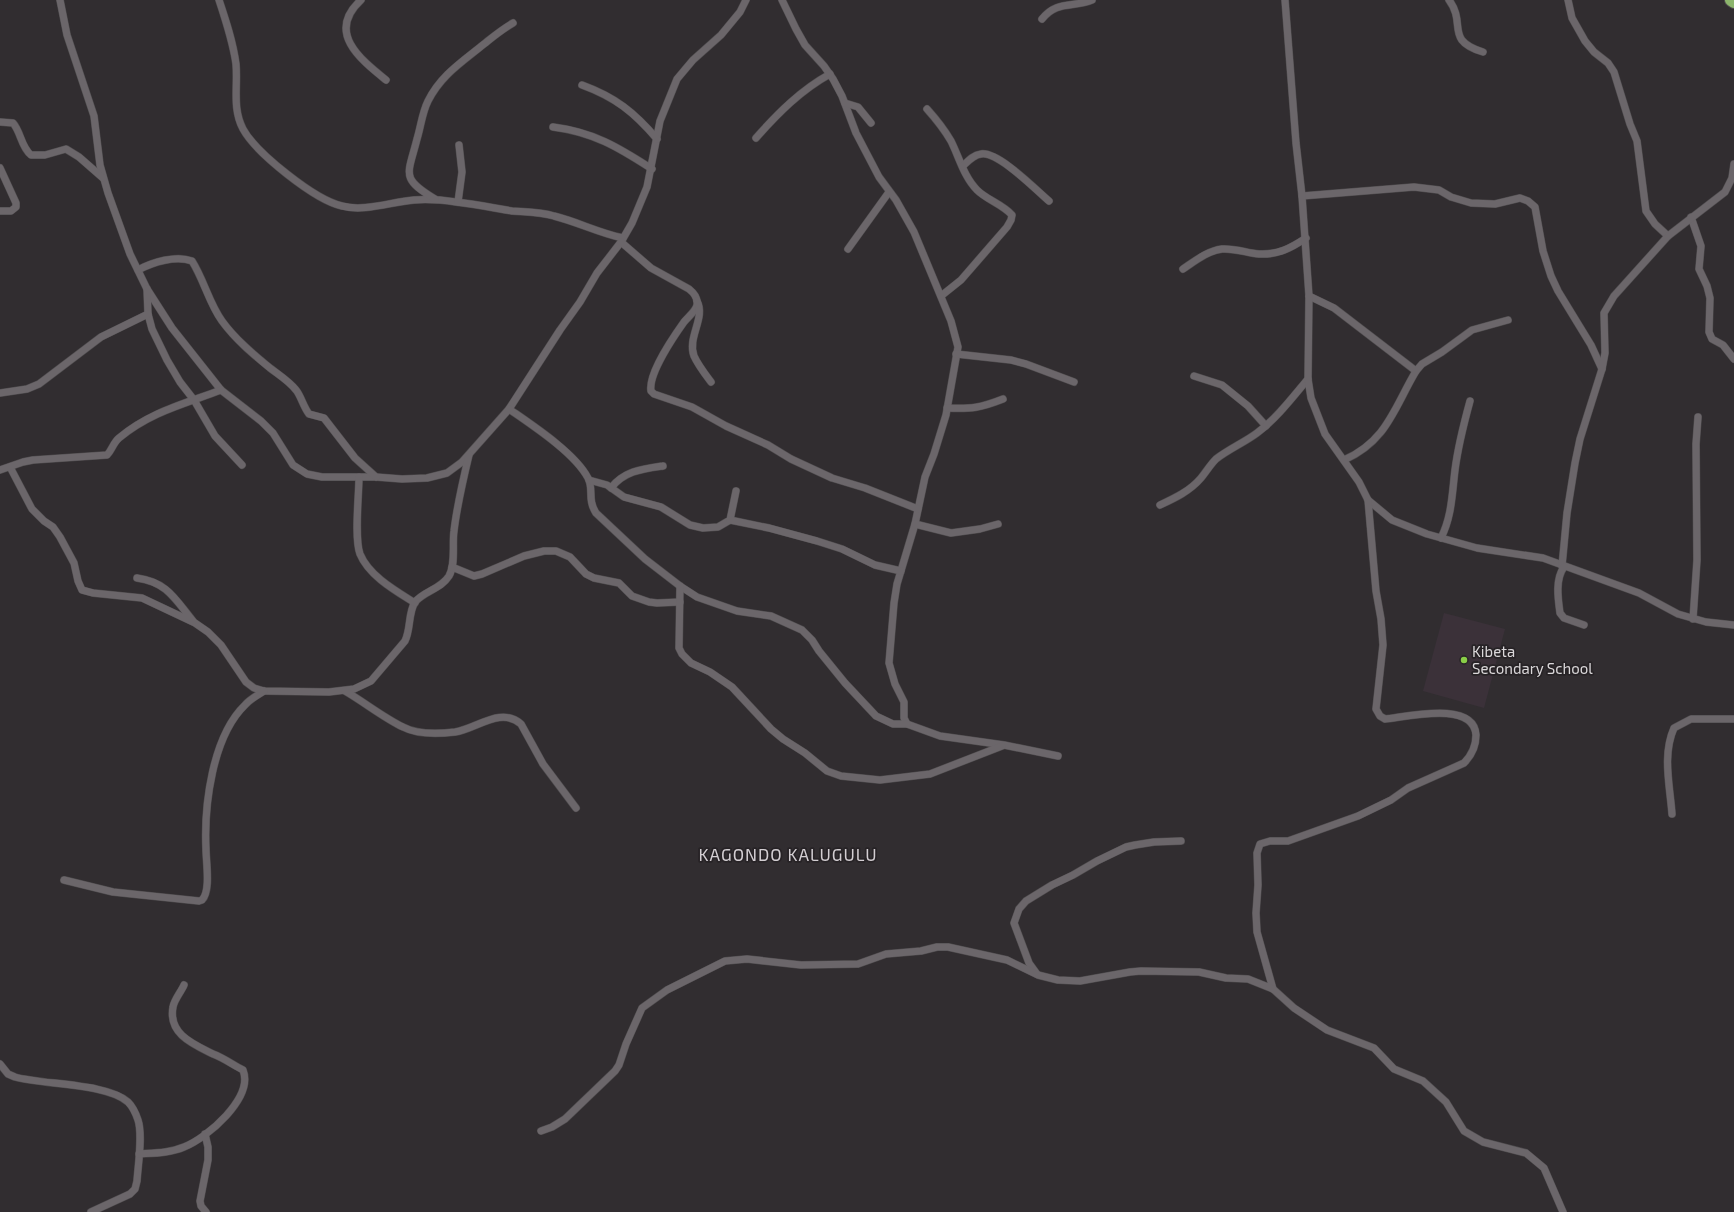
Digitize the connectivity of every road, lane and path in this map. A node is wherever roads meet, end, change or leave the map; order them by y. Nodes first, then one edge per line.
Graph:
1 (60, 0) edge
2 (219, 0) edge
3 (361, 0) edge
4 (746, 0) edge
5 (782, 0) edge
6 (1092, 0) edge
7 (1285, 0) edge
8 (1449, 0) edge
9 (1568, 0) edge
10 (1731, 0) edge
11 (1734, 2) edge
12 (1042, 19) dead end
13 (513, 23) dead end
14 (1483, 52) dead end
15 (830, 74) junction
16 (386, 80) dead end
17 (582, 85) dead end
18 (845, 103) junction
19 (927, 109) dead end
20 (0, 122) edge
21 (871, 123) dead end
22 (553, 127) dead end
23 (657, 138) junction
24 (756, 138) dead end
25 (459, 145) dead end
26 (1734, 164) edge
27 (963, 166) junction
28 (0, 168) edge
29 (652, 169) junction
30 (103, 178) junction
31 (889, 192) junction
32 (1302, 196) junction
33 (437, 200) junction
34 (1049, 201) dead end
35 (458, 202) junction
36 (0, 211) edge
37 (1691, 217) junction
38 (1668, 236) junction
39 (1306, 238) junction
40 (622, 240) junction
41 (848, 249) dead end
42 (1183, 269) dead end
43 (138, 270) junction
44 (147, 289) junction
45 (941, 296) junction
46 (1309, 296) junction
47 (696, 300) junction
48 (148, 314) junction
49 (1508, 320) dead end
50 (956, 354) junction
51 (1734, 359) edge
52 (1602, 369) junction
53 (1416, 371) junction
54 (1194, 376) dead end
55 (1308, 379) junction
56 (711, 382) dead end
57 (1074, 382) dead end
58 (220, 390) junction
59 (0, 393) edge
60 (1003, 399) dead end
61 (194, 400) junction
62 (1470, 401) dead end
63 (947, 408) junction
64 (509, 409) junction
65 (1698, 417) dead end
66 (1266, 426) junction
67 (469, 455) junction
68 (1344, 460) junction
69 (242, 465) dead end
70 (663, 466) dead end
71 (10, 467) junction
72 (0, 470) edge
73 (359, 477) junction
74 (376, 477) junction
75 (589, 480) junction
76 (611, 488) junction
77 (736, 491) dead end
78 (1368, 500) junction
79 (1160, 505) dead end
80 (918, 509) junction
81 (730, 520) junction
82 (915, 524) junction
83 (998, 524) dead end
84 (1441, 538) junction
85 (452, 567) junction
86 (1563, 567) junction
87 (901, 571) junction
88 (137, 578) dead end
89 (680, 586) junction
90 (680, 602) junction
91 (415, 603) junction
92 (1693, 619) junction
93 (195, 622) junction
94 (1732, 623) edge
95 (1584, 625) dead end
96 (264, 690) junction
97 (345, 691) junction
98 (1734, 719) edge
99 (907, 724) junction
100 (1004, 745) junction
101 (1058, 756) dead end
102 (576, 808) dead end
103 (1672, 814) dead end
104 (1181, 841) dead end
105 (64, 880) dead end
106 (1038, 975) junction
107 (184, 985) dead end
108 (1273, 989) junction
109 (0, 1064) edge
110 (541, 1131) dead end
111 (205, 1134) junction
112 (139, 1154) junction
113 (91, 1212) edge
114 (206, 1212) edge
115 (1563, 1212) edge

1 - 30 street
2 - 33 street
3 - 16 street
4 - 23 street
5 - 15 street
6 - 12 street
7 - 32 street
8 - 14 street
9 - 38 street
10 - 11 highway
13 - 33 street
15 - 18 street
15 - 24 street
17 - 23 street
18 - 21 street
18 - 31 street
19 - 27 street
20 - 30 street
22 - 29 street
23 - 29 street
25 - 35 street
26 - 37 street
27 - 34 street
27 - 45 street
28 - 36 street
29 - 40 street
30 - 43 street
31 - 41 street
31 - 45 street
32 - 39 street
32 - 52 street
33 - 35 street
35 - 40 street
37 - 38 street
37 - 51 street
38 - 52 street
39 - 42 street
39 - 46 street
40 - 47 street
40 - 64 street
43 - 44 street
43 - 74 street
44 - 48 street
44 - 58 street
45 - 50 street
46 - 53 street
46 - 55 street
47 - 56 street
47 - 80 street
48 - 59 street
48 - 61 street
49 - 53 street
50 - 57 street
50 - 63 street
52 - 86 street
53 - 68 street
54 - 66 street
55 - 66 street
55 - 68 street
58 - 61 street
58 - 73 street
60 - 63 street
61 - 69 street
61 - 71 street
62 - 84 street
63 - 80 street
64 - 67 street
64 - 75 street
65 - 92 street
66 - 79 street
67 - 74 street
67 - 85 street
68 - 78 street
70 - 76 street
71 - 72 street
71 - 93 street
73 - 74 street
73 - 91 street
75 - 76 street
75 - 89 street
76 - 81 street
77 - 81 street
78 - 84 street
78 - 108 street
80 - 82 street
81 - 87 street
82 - 83 street
82 - 87 street
84 - 86 street
85 - 90 street
85 - 91 street
86 - 92 street
86 - 95 street
87 - 99 street
88 - 93 street
89 - 90 street
89 - 99 street
90 - 100 street
91 - 97 street
92 - 94 street
93 - 96 street
96 - 97 street
96 - 105 street
97 - 102 street
98 - 103 street
99 - 100 street
100 - 101 street
104 - 106 street
106 - 108 street
106 - 110 street
107 - 111 street
108 - 115 street
109 - 112 street
111 - 112 street
111 - 114 street
112 - 113 street

